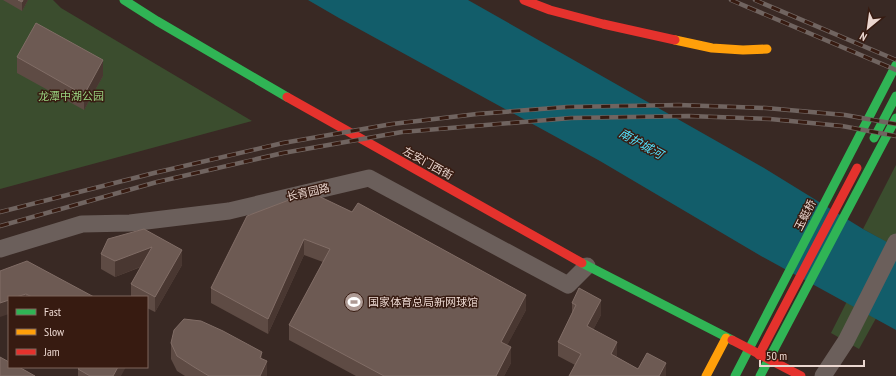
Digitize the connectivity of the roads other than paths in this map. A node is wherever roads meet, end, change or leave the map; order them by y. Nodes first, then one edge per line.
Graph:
1 (124, 0) edge
2 (524, 0) edge
3 (768, 49) dead end
4 (896, 65) edge
5 (896, 96) edge
6 (896, 118) edge
7 (871, 143) dead end
8 (860, 163) dead end
9 (896, 242) edge
10 (0, 249) edge
11 (587, 266) junction
12 (726, 338) junction
13 (759, 354) junction
14 (795, 375) edge
15 (706, 376) edge
16 (735, 376) edge
17 (760, 376) edge
18 (823, 376) edge

1 - 11 street, 左安门西街
2 - 3 street
4 - 16 street, 玉蜓桥
5 - 7 street
6 - 17 street
8 - 13 street
9 - 18 street
10 - 11 street, 长青园路
11 - 12 street, 左安门西街
12 - 13 street, 左安门西街
12 - 15 street
13 - 14 street, 左安门西街

